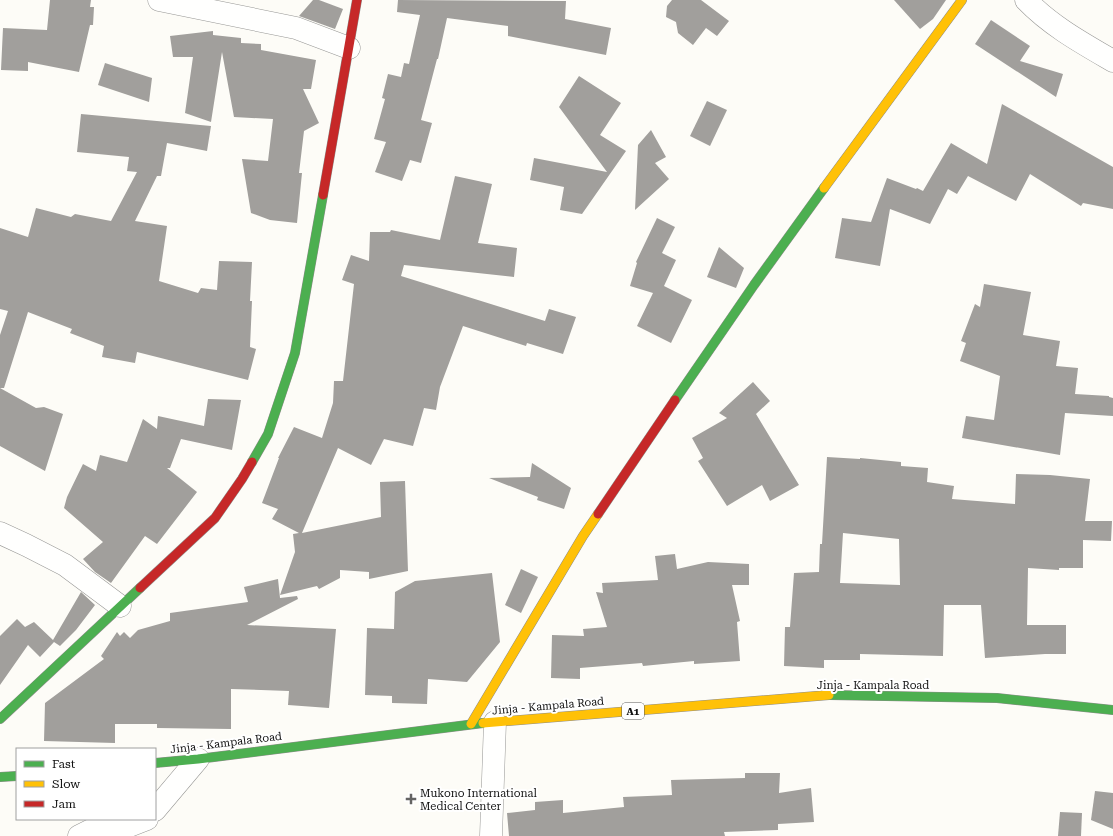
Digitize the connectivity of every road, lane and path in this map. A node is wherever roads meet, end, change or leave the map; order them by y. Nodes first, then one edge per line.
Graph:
1 (159, 0) edge
2 (357, 0) edge
3 (962, 0) edge
4 (1026, 0) edge
5 (349, 48) junction
6 (1113, 61) edge
7 (0, 533) edge
8 (120, 606) junction
9 (1113, 710) edge
10 (0, 719) edge
11 (495, 722) junction
12 (471, 724) junction
13 (198, 759) junction
14 (156, 763) edge
15 (16, 776) edge
16 (0, 777) edge
17 (156, 809) edge
18 (144, 820) edge
19 (79, 836) edge
20 (491, 836) edge

1 - 5 street
2 - 5 main road
3 - 12 main road
4 - 6 street
5 - 8 main road
7 - 8 street
8 - 10 main road
9 - 11 main road, Jinja - Kampala Road / A1
11 - 12 main road, Jinja - Kampala Road / A1
11 - 20 street
12 - 13 main road, Jinja - Kampala Road / A1
13 - 14 main road, Jinja - Kampala Road / A1
13 - 17 street
15 - 16 main road
18 - 19 street

